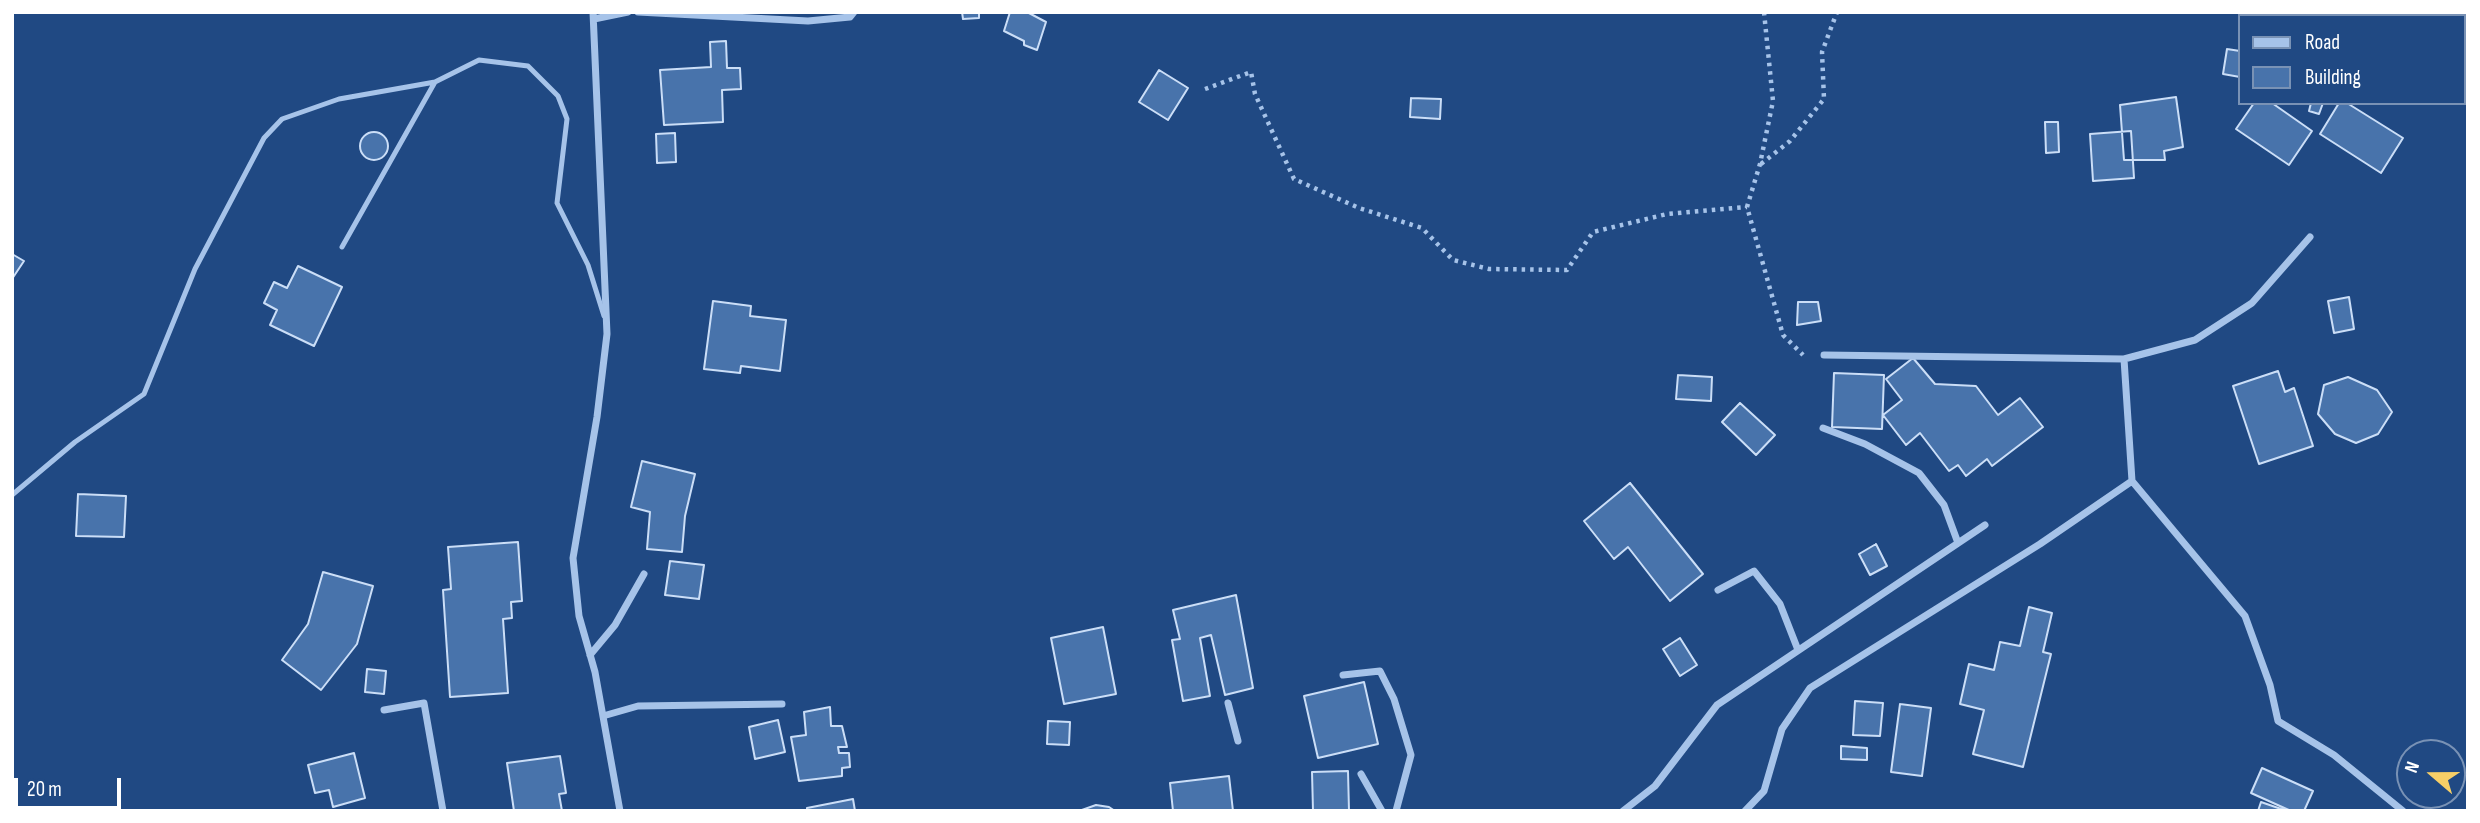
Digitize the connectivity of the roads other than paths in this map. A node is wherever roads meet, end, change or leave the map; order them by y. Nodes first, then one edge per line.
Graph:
1 (628, 12) edge
2 (638, 12) edge
3 (854, 12) edge
4 (593, 15) edge
5 (435, 82) junction
6 (2309, 237) dead end
7 (342, 247) dead end
8 (606, 322) junction
9 (1824, 355) road end
10 (2124, 359) junction
11 (1823, 428) dead end
12 (2132, 481) junction
13 (12, 495) edge
14 (1985, 525) dead end
15 (1958, 542) junction
16 (644, 574) dead end
17 (1718, 590) dead end
18 (1798, 650) junction
19 (590, 655) junction
20 (1343, 676) dead end
21 (1228, 703) dead end
22 (782, 704) dead end
23 (384, 710) dead end
24 (603, 716) junction
25 (1238, 741) dead end
26 (1360, 774) dead end
27 (443, 811) edge
28 (620, 811) edge
29 (1382, 811) edge
30 (1396, 811) edge
31 (1623, 811) edge
32 (1745, 811) edge
33 (2403, 811) edge

1 - 4 street
2 - 3 street
4 - 8 street
5 - 7 lane
5 - 8 lane
5 - 13 lane
6 - 10 street
8 - 19 street
9 - 10 street
10 - 12 street
11 - 15 street
12 - 32 street
12 - 33 street
14 - 15 street
15 - 18 street
16 - 19 street
17 - 18 street
18 - 31 street
19 - 24 street
20 - 30 street
21 - 25 street
22 - 24 street
23 - 27 street
24 - 28 street
26 - 29 street

